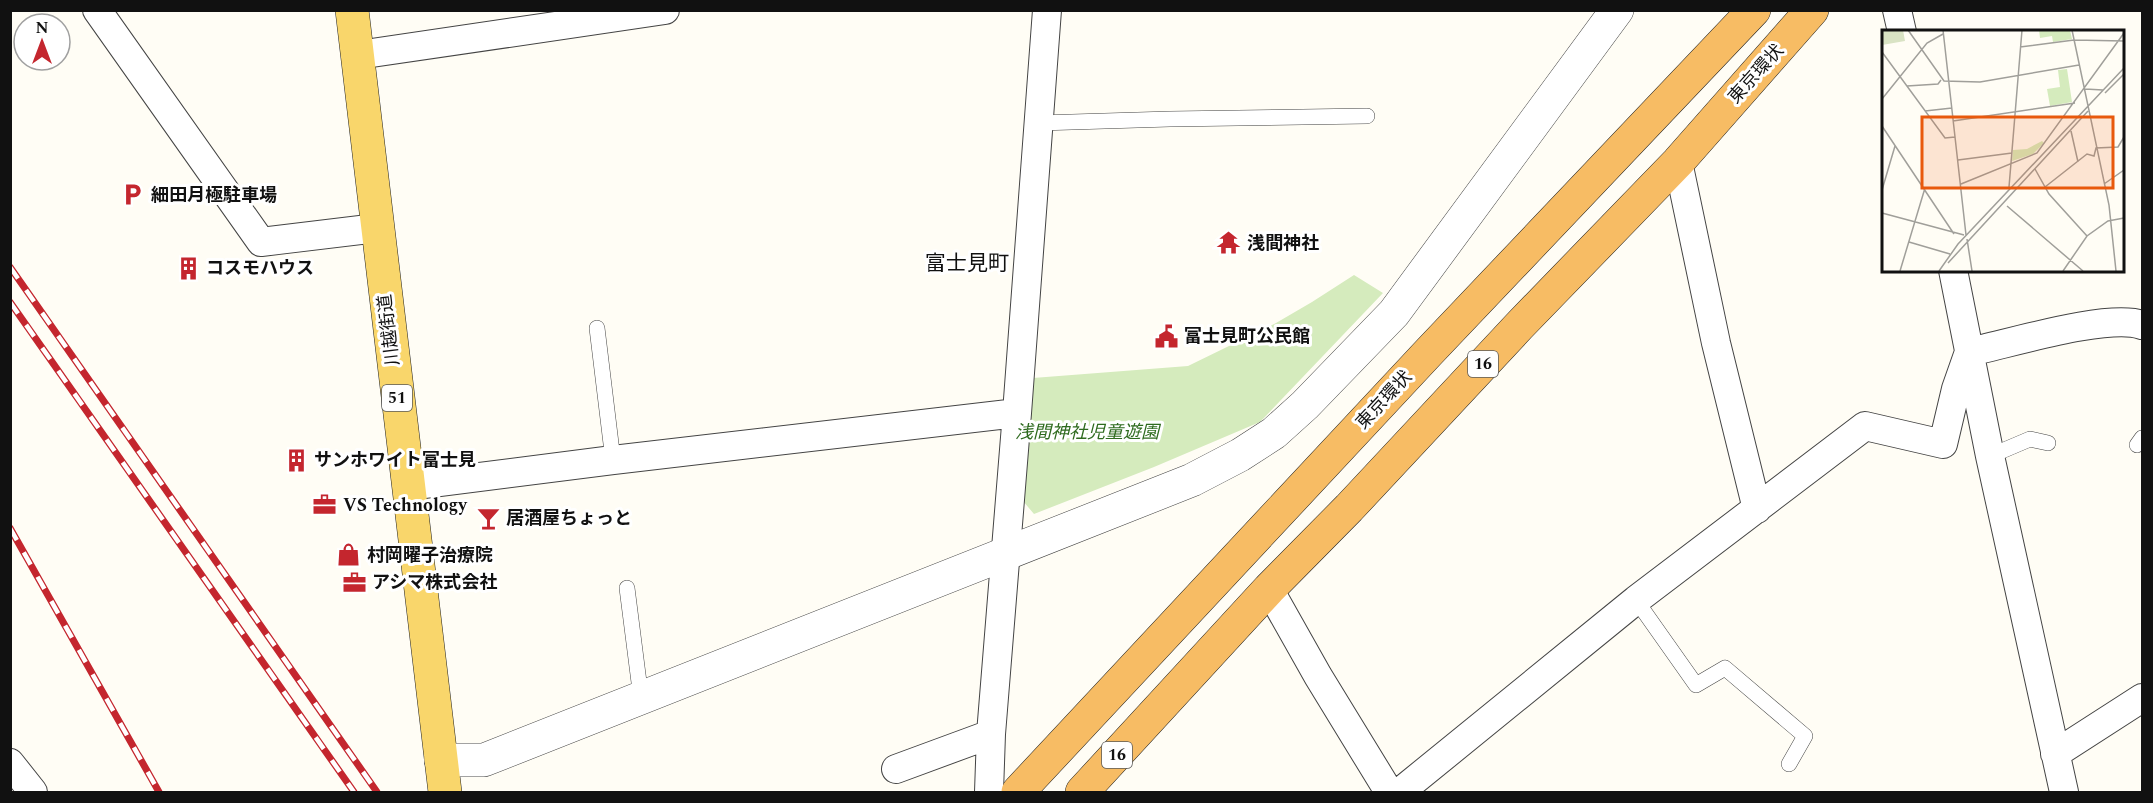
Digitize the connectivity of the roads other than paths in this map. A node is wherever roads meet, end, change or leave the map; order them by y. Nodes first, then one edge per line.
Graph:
1 (97, 10) edge
2 (352, 10) edge
3 (665, 10) edge
4 (1047, 10) edge
5 (1617, 10) edge
6 (1754, 10) edge
7 (1812, 10) edge
8 (1897, 10) edge
9 (1902, 30) edge
10 (358, 56) junction
11 (1367, 116) dead end
12 (1038, 123) junction
13 (1678, 162) junction
14 (377, 228) junction
15 (1953, 272) edge
16 (2142, 325) edge
17 (597, 328) dead end
18 (1969, 352) junction
19 (1017, 413) junction
20 (2048, 443) dead end
21 (1989, 456) junction
22 (613, 460) junction
23 (408, 486) junction
24 (1757, 509) junction
25 (1006, 552) junction
26 (627, 588) dead end
27 (1269, 589) junction
28 (1635, 600) junction
29 (641, 698) junction
30 (2142, 698) edge
31 (991, 734) junction
32 (2055, 754) junction
33 (10, 763) edge
34 (1789, 764) dead end
35 (896, 769) dead end
36 (443, 779) edge
37 (33, 792) edge
38 (989, 792) edge
39 (1018, 792) edge
40 (1082, 792) edge
41 (1389, 792) edge
42 (1400, 792) edge
43 (2064, 792) edge

1 - 14 street
2 - 10 main road, 川越街道 / 51
3 - 10 street
4 - 12 street
5 - 25 street
6 - 39 highway, 東京環状
7 - 13 highway, 東京環状 / 16
8 - 9 street
10 - 14 main road, 川越街道 / 51
11 - 12 lane
12 - 19 street
13 - 24 street
13 - 27 highway, 東京環状 / 16
14 - 23 main road, 川越街道 / 51
15 - 18 street
16 - 18 street
17 - 22 lane
18 - 21 street
18 - 24 street
19 - 22 street
19 - 25 street
20 - 21 lane
21 - 32 street
22 - 23 street
23 - 36 main road, 川越街道 / 51
24 - 28 street
25 - 29 street
25 - 31 street
26 - 29 lane
27 - 40 highway, 東京環状 / 16
27 - 41 street
28 - 34 lane
28 - 42 street
29 - 36 street
30 - 32 street
31 - 35 street
31 - 38 street
32 - 43 street
33 - 37 street

